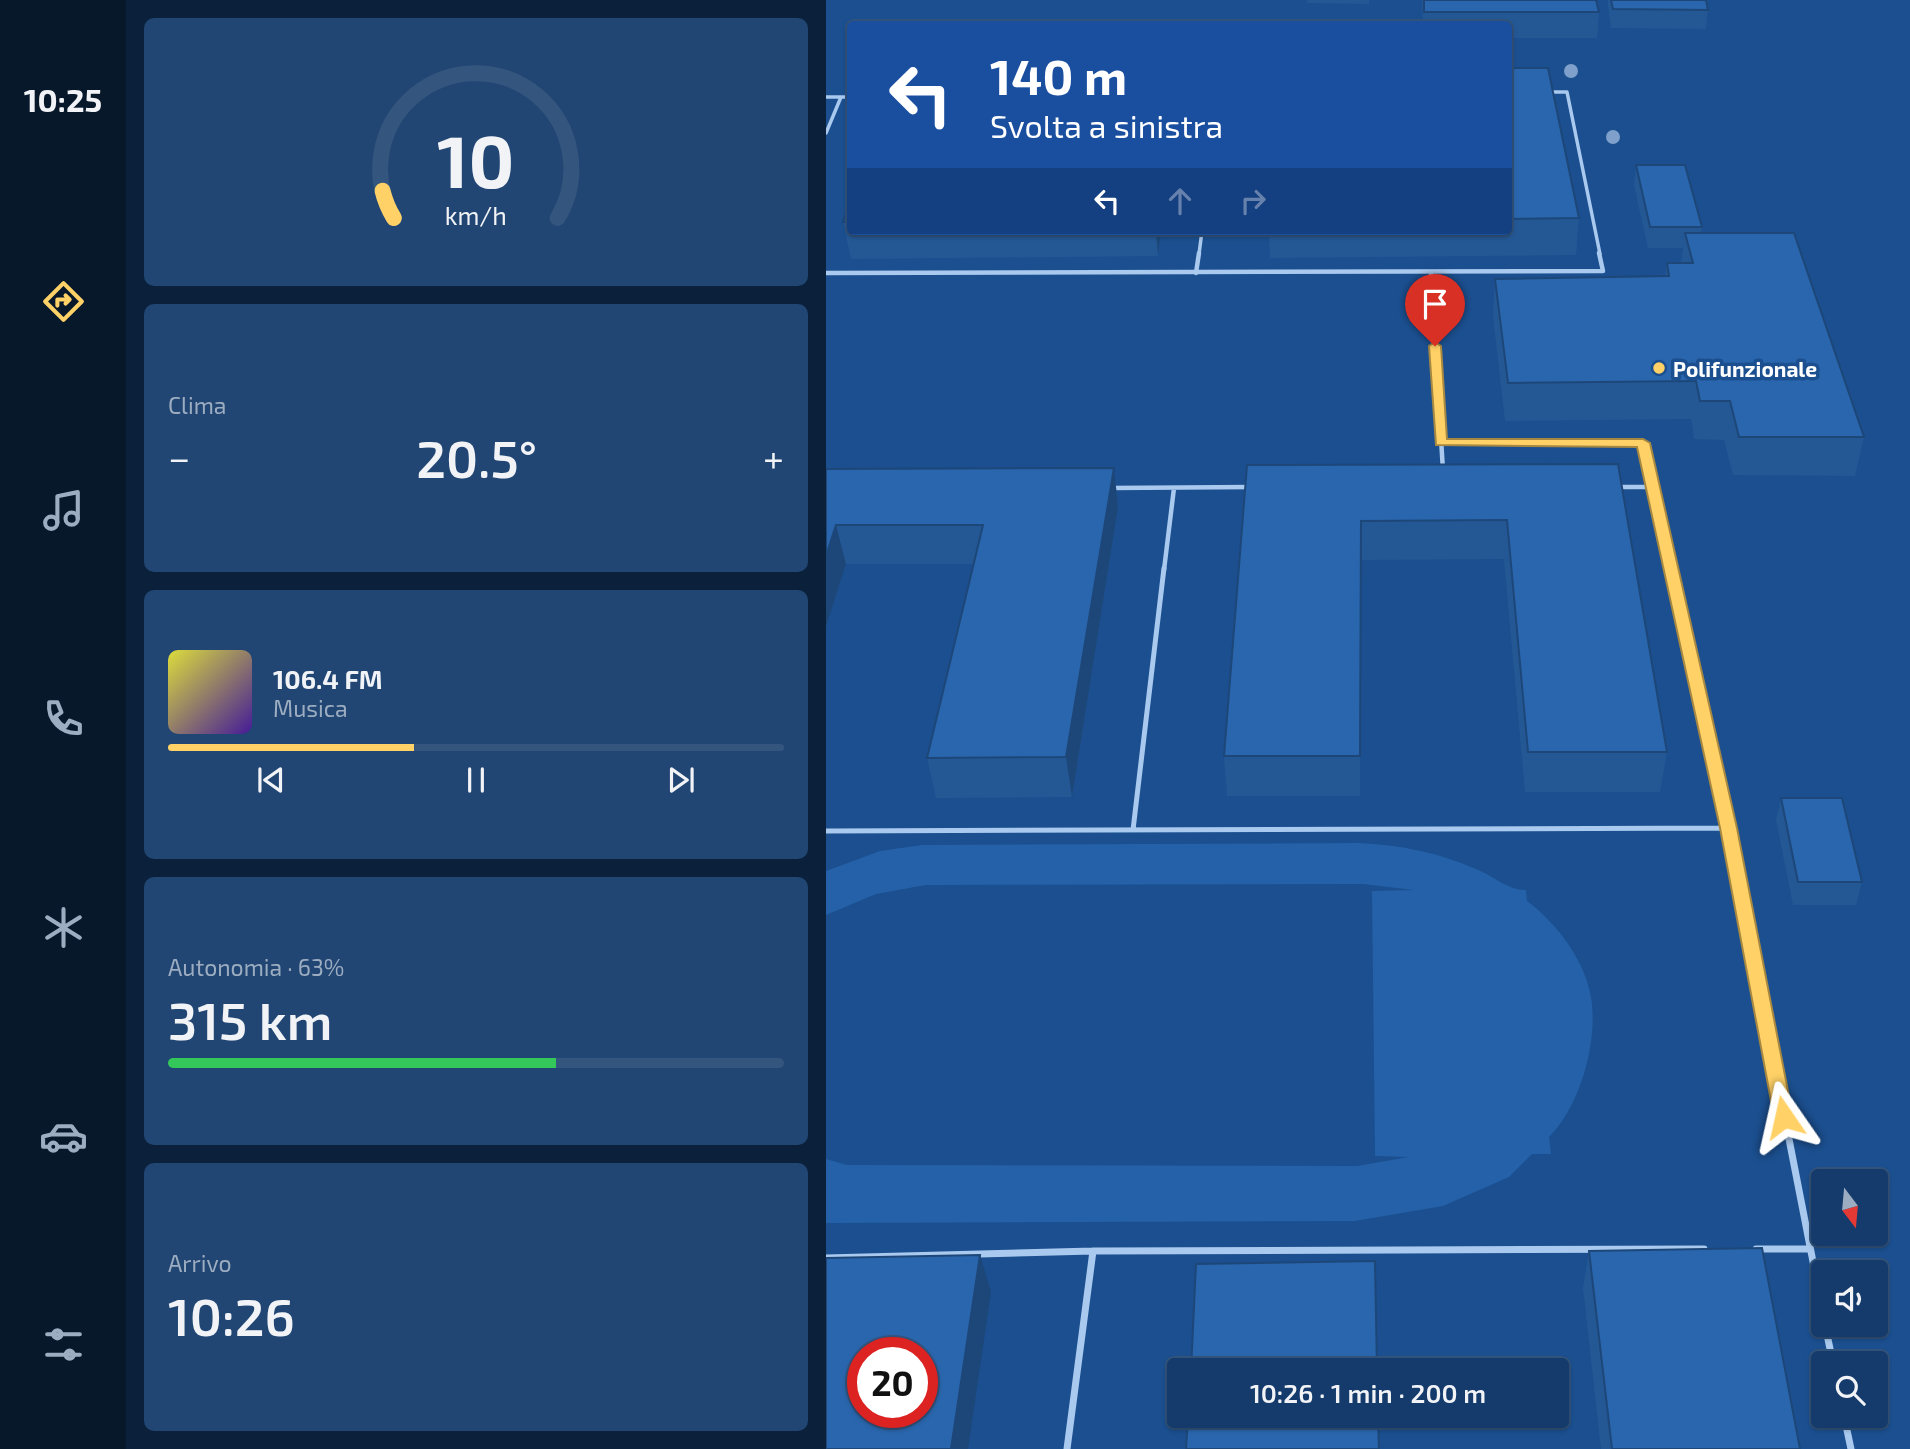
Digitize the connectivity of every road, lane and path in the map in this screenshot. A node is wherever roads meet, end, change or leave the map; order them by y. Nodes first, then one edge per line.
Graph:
1 (1544, 92) edge
2 (826, 97) edge
3 (841, 97) junction
4 (847, 97) edge
5 (826, 133) edge
6 (1201, 235) edge
7 (826, 273) edge
8 (1196, 273) junction
9 (1431, 274) junction
10 (1441, 443) junction
11 (1443, 474) edge
12 (1610, 486) edge
13 (1255, 487) edge
14 (1652, 487) junction
15 (1104, 488) edge
16 (1174, 488) junction
17 (1728, 828) junction
18 (1133, 830) junction
19 (826, 831) edge
20 (1712, 1249) edge
21 (1740, 1249) edge
22 (1809, 1249) junction
23 (1093, 1251) junction
24 (826, 1258) edge
25 (1811, 1260) edge
26 (1847, 1428) edge
27 (1067, 1449) edge
28 (1851, 1449) edge

1 - 9 lane
2 - 3 lane
3 - 4 lane
3 - 5 lane
6 - 8 lane
7 - 8 lane
8 - 9 lane
9 - 10 lane
10 - 11 lane
10 - 14 lane
12 - 14 lane
13 - 16 lane
14 - 17 lane
15 - 16 lane
16 - 18 lane
17 - 18 lane
17 - 22 lane
18 - 19 lane
20 - 23 lane
21 - 22 lane
22 - 25 lane
23 - 24 lane
23 - 27 lane
26 - 28 lane

